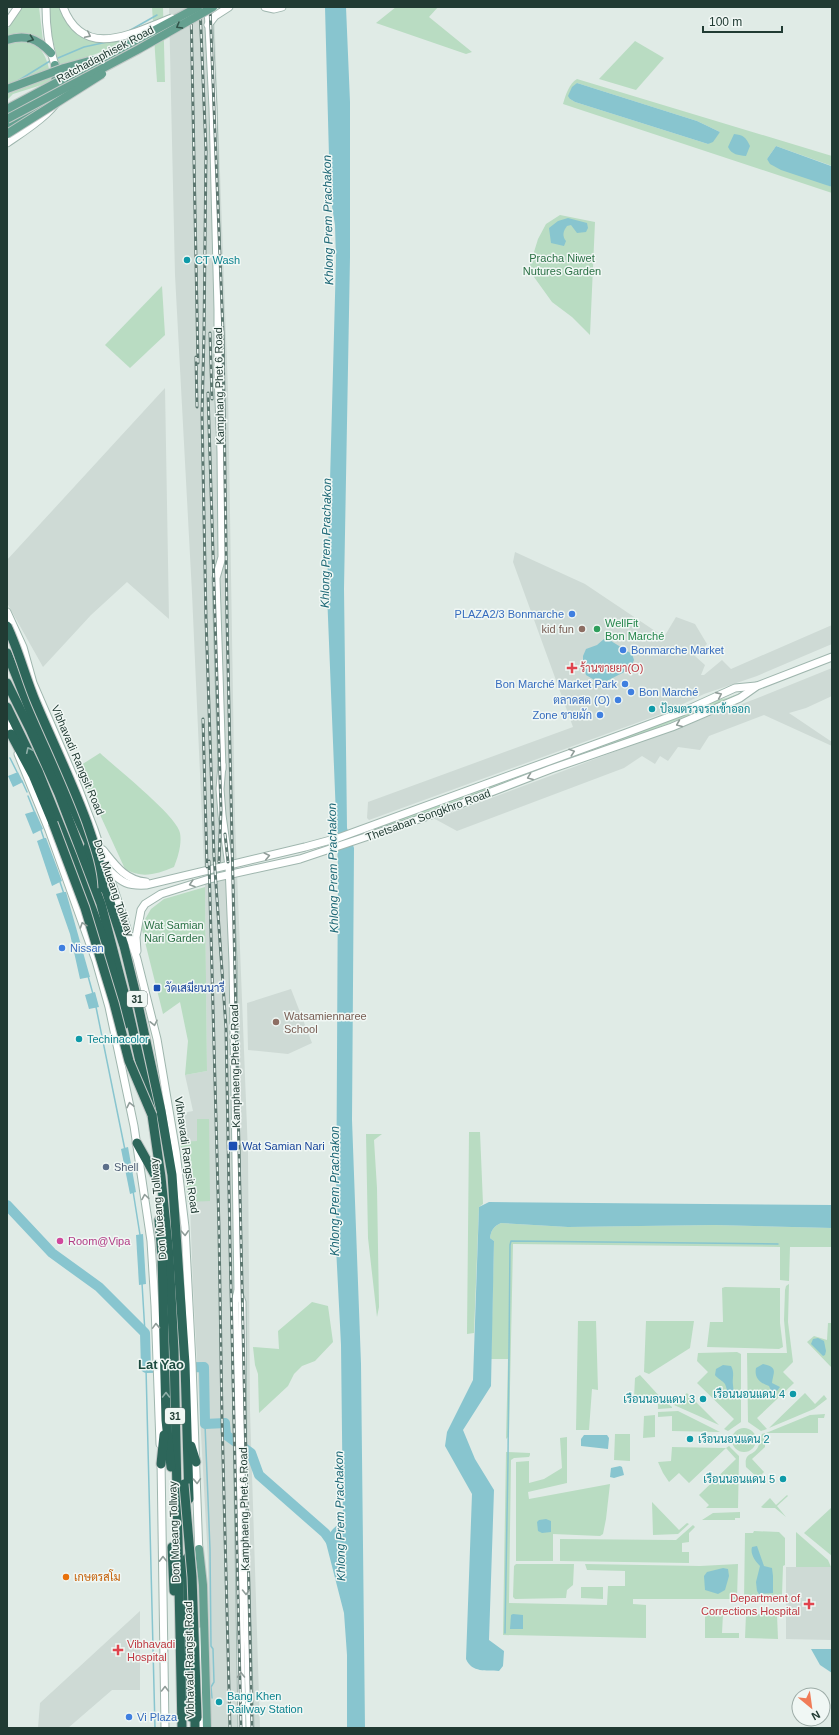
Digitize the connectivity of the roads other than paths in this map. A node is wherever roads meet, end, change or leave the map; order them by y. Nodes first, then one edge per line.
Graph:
1 (18, 7) edge
2 (46, 7) edge
3 (62, 7) edge
4 (208, 7) edge
5 (213, 7) edge
6 (229, 7) edge
7 (266, 7) edge
8 (282, 7) edge
9 (197, 8) edge
10 (7, 23) edge
11 (208, 25) junction
12 (7, 40) edge
13 (139, 49) junction
14 (52, 53) junction
15 (108, 56) junction
16 (56, 65) junction
17 (7, 89) edge
18 (7, 109) edge
19 (7, 119) edge
20 (7, 124) edge
21 (7, 134) edge
22 (7, 143) edge
23 (7, 612) edge
24 (7, 626) edge
25 (7, 648) edge
26 (7, 653) edge
27 (832, 657) edge
28 (7, 668) edge
29 (7, 683) edge
30 (33, 683) junction
31 (758, 686) junction
32 (7, 707) edge
33 (7, 725) edge
34 (11, 734) junction
35 (548, 761) junction
36 (551, 769) junction
37 (100, 847) junction
38 (231, 865) junction
39 (107, 868) junction
40 (230, 874) junction
41 (162, 882) junction
42 (103, 888) junction
43 (97, 925) junction
44 (94, 956) junction
45 (137, 959) junction
46 (152, 1115) junction
47 (137, 1143) junction
48 (155, 1175) junction
49 (189, 1368) junction
50 (162, 1369) junction
51 (166, 1420) junction
52 (187, 1435) junction
53 (240, 1456) junction
54 (196, 1462) junction
55 (161, 1464) junction
56 (184, 1484) junction
57 (199, 1549) junction
58 (165, 1728) edge
59 (178, 1728) edge
60 (182, 1728) edge
61 (191, 1728) edge
62 (196, 1728) edge
63 (202, 1728) edge
64 (207, 1728) edge
65 (242, 1728) edge
66 (250, 1728) edge

1 - 10 street
2 - 14 street
3 -> 9 street, bridge
4 - 11 street, Kamphang Phet 6 Road
5 -> 13 main road, Ratchadaphisek Road, bridge
6 - 11 street
7 - 8 street
9 - 15 main road, Ratchadaphisek Road, bridge
11 - 38 street, Kamphang Phet 6 Road
12 -> 14 main road
13 - 19 main road, Ratchadaphisek Road, bridge
13 - 21 main road, bridge
14 - 16 street
15 - 17 main road, bridge
15 - 18 main road, Ratchadaphisek Road, bridge
16 - 20 main road
16 - 22 street
23 - 30 street, Vibhavadi Rangsit Road
24 - 42 highway, bridge
25 - 30 highway, 31
26 - 49 highway, Vibhavadi Rangsit Road / 31
27 - 31 street, Thetsaban Songkhro Road
28 - 42 highway, Don Mueang Tollway / 31, bridge
29 - 46 highway, Don Mueang Tollway / 31, bridge
30 - 37 street, Vibhavadi Rangsit Road / 31
35 -> 31 street, Thetsaban Songkhro Road
31 -> 36 street, Thetsaban Songkhro Road
43 -> 32 highway, Vibhavadi Rangsit Road / 31
33 - 34 street, Vibhavadi Rangsit Road / 31
44 -> 34 street, Vibhavadi Rangsit Road / 31
34 - 46 highway, bridge
35 - 36 street
38 -> 35 street, Thetsaban Songkhro Road
36 -> 40 street, Thetsaban Songkhro Road
37 - 39 street, Vibhavadi Rangsit Road / 31
37 - 41 street
38 - 40 street, Kamphaeng Phet 6 Road
38 - 41 street, Thetsaban Songkhro Road
39 - 41 street, Thetsaban Songkhro Road
39 - 45 street, Vibhavadi Rangsit Road / 31
40 -> 45 street, Thetsaban Songkhro Road
40 - 53 street, Kamphaeng Phet 6 Road
42 - 56 highway, Don Mueang Tollway / 31
43 - 44 highway
43 - 48 highway, Vibhavadi Rangsit Road / 31
47 -> 44 street, Vibhavadi Rangsit Road / 31
45 -> 49 street, Vibhavadi Rangsit Road / 31
46 - 60 highway, Don Mueang Tollway / 31
47 - 48 highway
50 -> 47 street, Vibhavadi Rangsit Road / 31
48 - 50 highway, Vibhavadi Rangsit Road / 31
49 - 52 highway, Vibhavadi Rangsit Road / 31
49 - 54 street, Vibhavadi Rangsit Road / 31
51 -> 50 highway, Vibhavadi Rangsit Road / 31
50 - 55 street, Vibhavadi Rangsit Road / 31
51 - 55 highway
51 - 59 highway, Vibhavadi Rangsit Road / 31
52 - 54 highway
52 - 62 highway, Vibhavadi Rangsit Road / 31
65 -> 53 street, Kamphaeng Phet 6 Road
53 -> 66 street, Kamphaeng Phet 6 Road
54 -> 57 street, Vibhavadi Rangsit Road / 31
58 -> 55 street, Vibhavadi Rangsit Road / 31
56 - 61 highway, Don Mueang Tollway / 31, bridge
56 - 62 highway, bridge
57 - 63 street, Vibhavadi Rangsit Road / 31
57 - 64 main road

